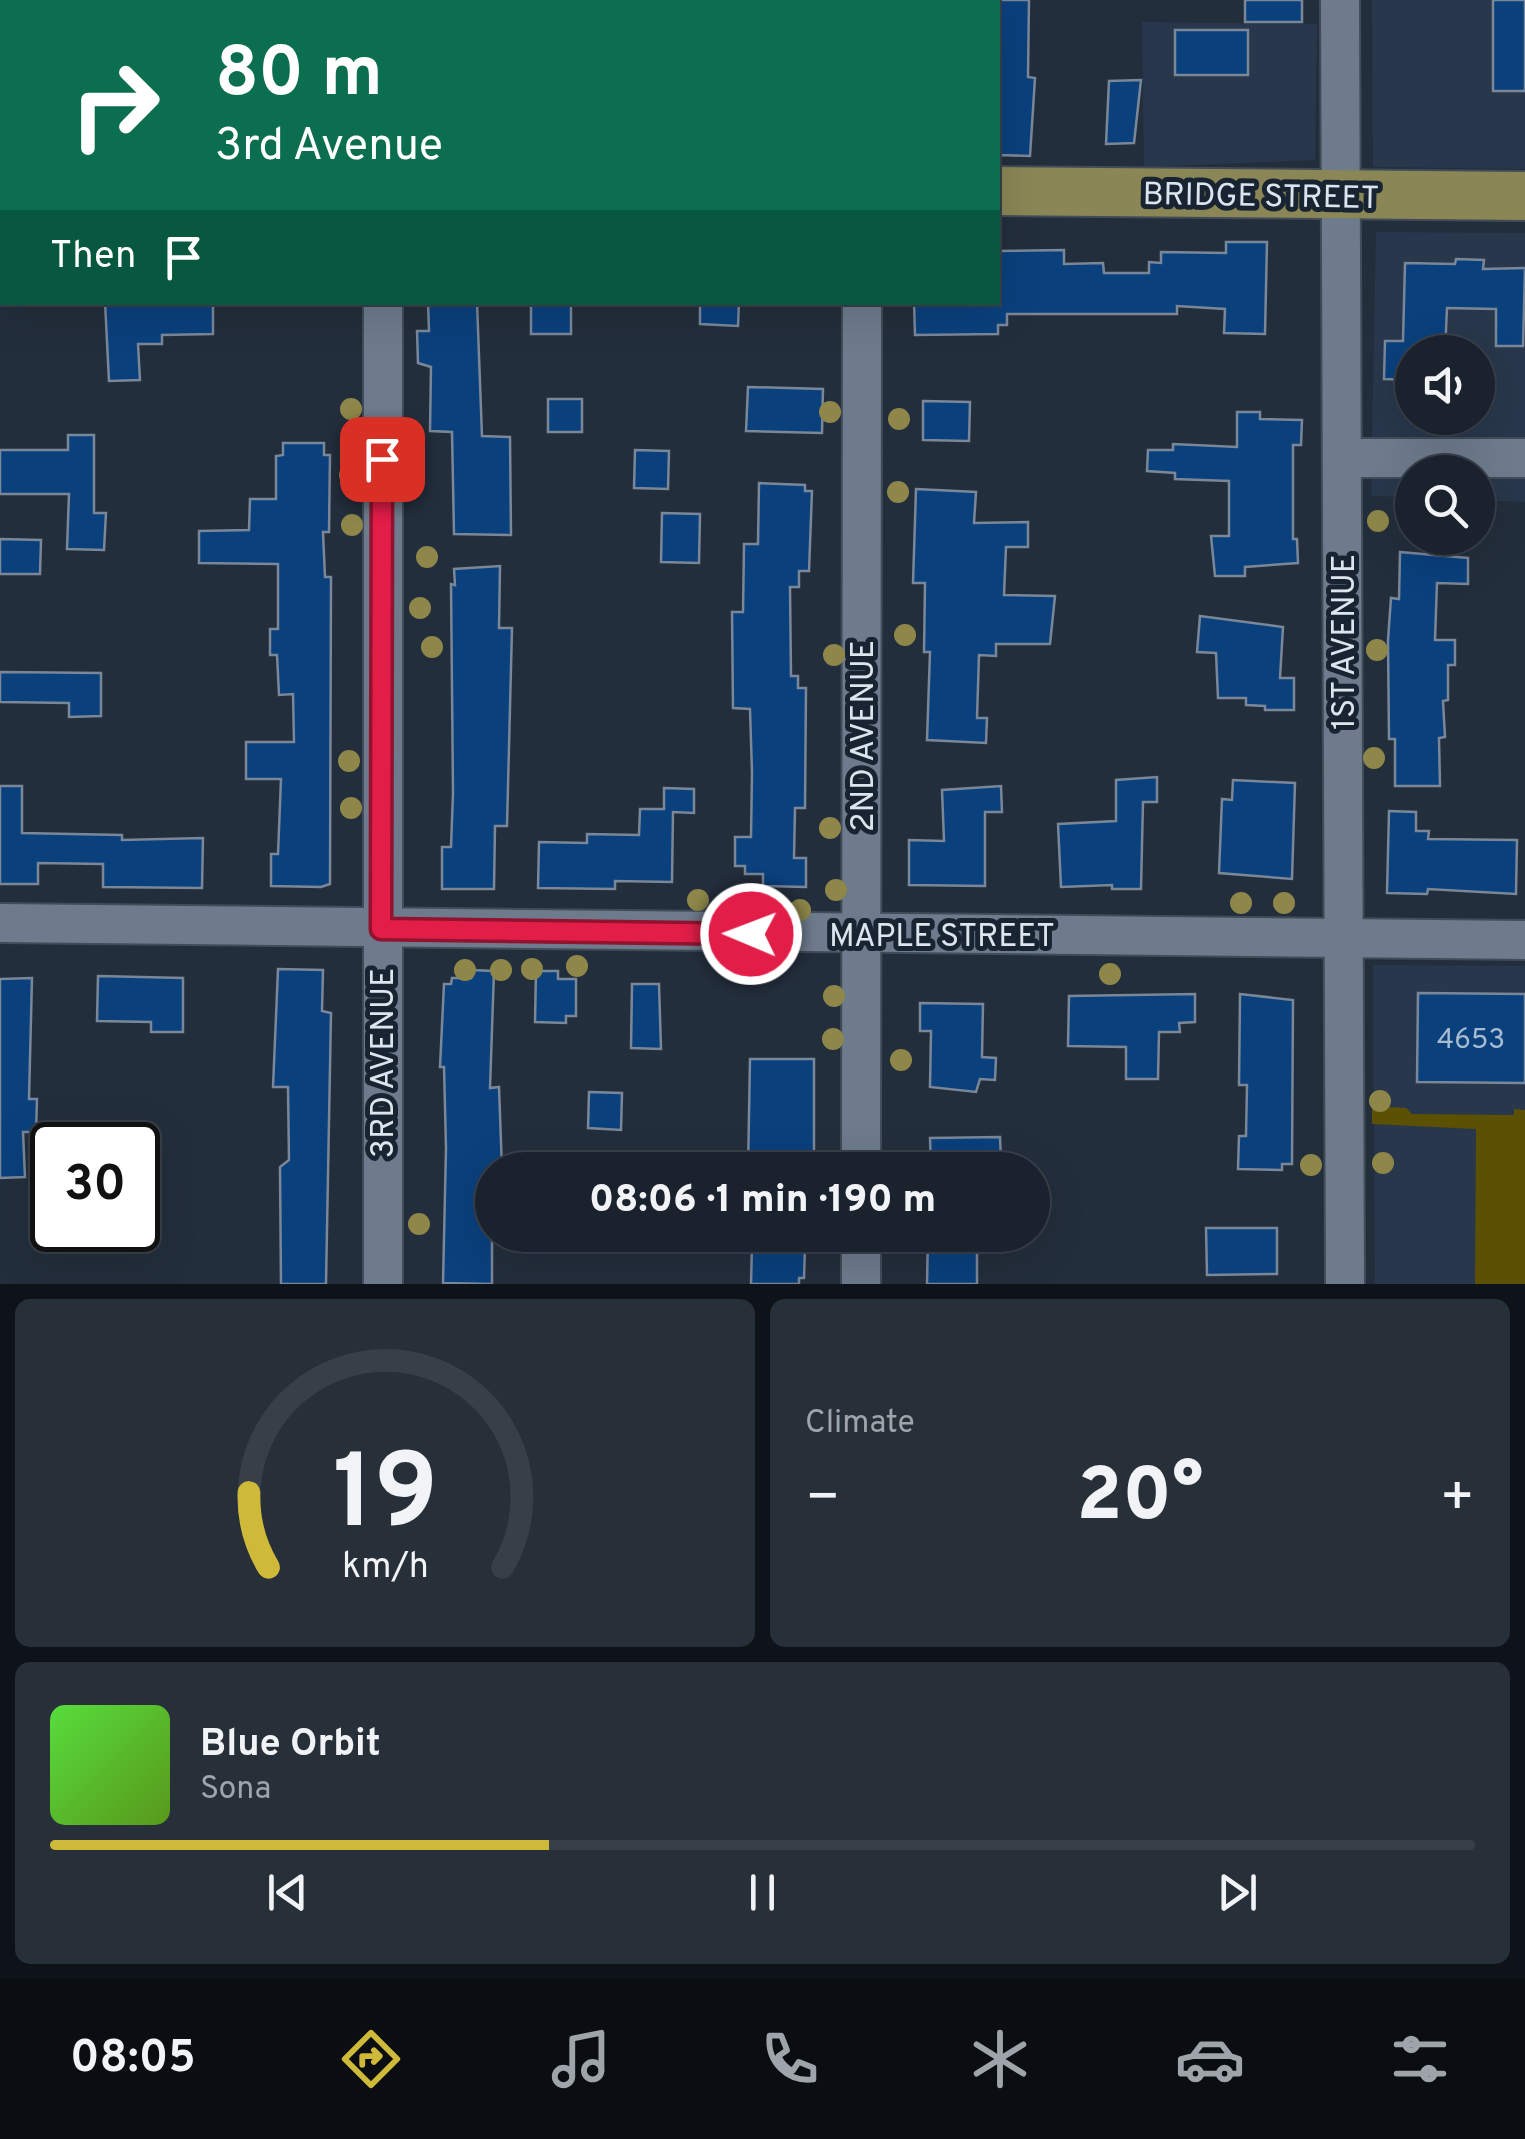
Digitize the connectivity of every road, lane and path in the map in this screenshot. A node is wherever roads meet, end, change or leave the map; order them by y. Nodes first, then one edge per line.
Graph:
1 (1340, 0) edge
2 (1000, 192) edge
3 (1342, 196) junction
4 (1525, 196) edge
5 (382, 305) edge
6 (862, 305) edge
7 (1342, 458) junction
8 (1525, 458) edge
9 (0, 923) edge
10 (381, 929) junction
11 (862, 936) junction
12 (1344, 937) junction
13 (1525, 940) edge
14 (862, 1152) edge
15 (861, 1252) edge
16 (383, 1284) edge
17 (861, 1284) edge
18 (1346, 1284) edge

1 - 3 street, 1ST AVENUE
2 - 3 main road, BRIDGE STREET
3 - 4 main road, BRIDGE STREET
3 - 7 street, 1ST AVENUE
5 - 10 street, 3RD AVENUE
6 - 11 street, 2ND AVENUE
7 - 8 street
7 - 12 street, 1ST AVENUE
9 - 10 street, MAPLE STREET
10 - 11 street, MAPLE STREET
10 - 16 street, 3RD AVENUE
11 - 12 street, MAPLE STREET
11 - 14 street, 2ND AVENUE
12 - 13 street, MAPLE STREET
12 - 18 street, 1ST AVENUE
15 - 17 street

